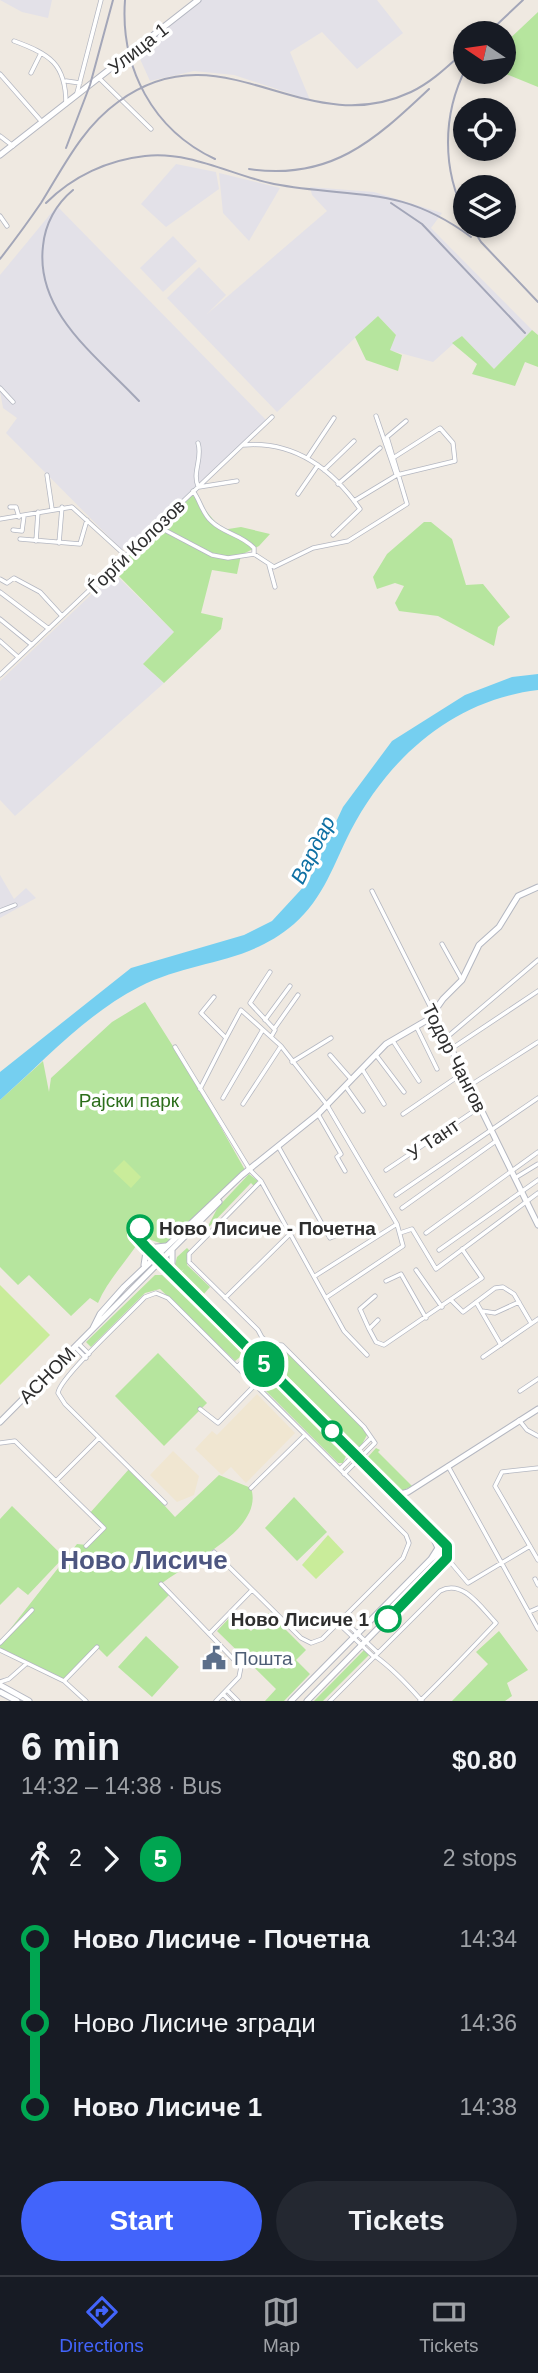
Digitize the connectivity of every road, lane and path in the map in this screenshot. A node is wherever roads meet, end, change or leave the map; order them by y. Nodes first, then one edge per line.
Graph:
1 (101, 0) edge
2 (198, 0) edge
3 (14, 41) dead end
4 (41, 53) junction
5 (31, 73) dead end
6 (0, 74) edge
7 (99, 78) junction
8 (66, 80) junction
9 (80, 81) junction
10 (88, 86) junction
11 (76, 94) junction
12 (66, 104) junction
13 (42, 122) junction
14 (151, 129) dead end
15 (0, 136) edge
16 (13, 146) junction
17 (0, 155) edge
18 (0, 216) edge
19 (7, 226) dead end
20 (0, 388) edge
21 (13, 402) dead end
22 (376, 416) dead end
23 (272, 417) dead end
24 (334, 418) dead end
25 (406, 421) dead end
26 (256, 432) junction
27 (354, 441) dead end
28 (198, 443) dead end
29 (259, 444) junction
30 (242, 445) junction
31 (380, 447) dead end
32 (308, 457) junction
33 (393, 457) junction
34 (318, 465) junction
35 (324, 471) junction
36 (47, 475) dead end
37 (397, 475) junction
38 (237, 481) dead end
39 (338, 484) junction
40 (196, 488) junction
41 (298, 494) dead end
42 (354, 501) junction
43 (10, 507) dead end
44 (62, 507) junction
45 (52, 509) junction
46 (38, 512) junction
47 (21, 516) junction
48 (0, 519) edge
49 (87, 520) junction
50 (157, 526) junction
51 (13, 530) dead end
52 (333, 535) dead end
53 (20, 539) dead end
54 (36, 541) junction
55 (59, 542) junction
56 (254, 554) junction
57 (126, 556) junction
58 (269, 565) junction
59 (0, 579) edge
60 (275, 587) dead end
61 (0, 592) edge
62 (62, 616) junction
63 (0, 619) edge
64 (48, 629) junction
65 (0, 641) edge
66 (32, 645) junction
67 (18, 657) junction
68 (0, 675) edge
69 (538, 887) edge
70 (372, 891) dead end
71 (15, 905) dead end
72 (0, 911) edge
73 (442, 944) dead end
74 (538, 960) edge
75 (270, 972) dead end
76 (462, 980) junction
77 (290, 986) dead end
78 (538, 991) edge
79 (298, 995) dead end
80 (215, 997) dead end
81 (433, 1014) junction
82 (265, 1020) junction
83 (416, 1028) junction
84 (274, 1029) junction
85 (262, 1031) junction
86 (226, 1038) junction
87 (271, 1038) junction
88 (331, 1038) dead end
89 (392, 1039) junction
90 (446, 1039) junction
91 (538, 1042) edge
92 (281, 1046) junction
93 (176, 1047) dead end
94 (451, 1049) junction
95 (330, 1055) dead end
96 (376, 1055) junction
97 (292, 1062) junction
98 (362, 1069) junction
99 (437, 1069) dead end
100 (463, 1073) junction
101 (352, 1081) junction
102 (419, 1081) dead end
103 (469, 1086) junction
104 (346, 1087) junction
105 (200, 1089) junction
106 (404, 1092) dead end
107 (223, 1098) dead end
108 (538, 1098) edge
109 (243, 1104) dead end
110 (384, 1104) dead end
111 (327, 1105) junction
112 (480, 1107) junction
113 (363, 1111) dead end
114 (318, 1114) junction
115 (403, 1114) dead end
116 (491, 1130) junction
117 (496, 1141) junction
118 (278, 1146) junction
119 (538, 1152) edge
120 (538, 1164) edge
121 (511, 1169) junction
122 (250, 1170) junction
123 (386, 1170) dead end
124 (345, 1171) dead end
125 (515, 1178) junction
126 (538, 1180) edge
127 (261, 1181) junction
128 (521, 1191) junction
129 (538, 1193) edge
130 (396, 1195) dead end
131 (526, 1201) junction
132 (402, 1208) dead end
133 (538, 1224) edge
134 (395, 1226) junction
135 (351, 1229) dead end
136 (290, 1233) junction
137 (400, 1233) junction
138 (426, 1233) dead end
139 (171, 1246) junction
140 (462, 1249) junction
141 (146, 1250) junction
142 (439, 1250) dead end
143 (157, 1259) junction
144 (142, 1269) junction
145 (416, 1270) dead end
146 (166, 1272) junction
147 (174, 1274) junction
148 (315, 1276) junction
149 (142, 1279) junction
150 (386, 1281) dead end
151 (375, 1296) dead end
152 (327, 1297) junction
153 (225, 1298) junction
154 (452, 1301) junction
155 (476, 1302) junction
156 (519, 1302) junction
157 (442, 1307) junction
158 (482, 1311) junction
159 (426, 1318) junction
160 (378, 1320) dead end
161 (538, 1320) edge
162 (531, 1323) junction
163 (93, 1328) junction
164 (369, 1329) junction
165 (263, 1338) junction
166 (76, 1345) junction
167 (501, 1345) junction
168 (267, 1346) junction
169 (87, 1356) junction
170 (254, 1356) junction
171 (367, 1356) dead end
172 (484, 1357) dead end
173 (237, 1367) junction
174 (242, 1372) junction
175 (538, 1379) edge
176 (255, 1385) junction
177 (520, 1391) dead end
178 (200, 1409) dead end
179 (538, 1409) edge
180 (519, 1420) junction
181 (0, 1422) edge
182 (305, 1435) junction
183 (538, 1436) edge
184 (99, 1437) junction
185 (370, 1438) junction
186 (0, 1443) edge
187 (356, 1457) junction
188 (448, 1466) junction
189 (538, 1468) edge
190 (339, 1469) junction
191 (344, 1474) junction
192 (56, 1481) junction
193 (251, 1488) dead end
194 (408, 1492) junction
195 (397, 1495) junction
196 (165, 1503) dead end
197 (405, 1503) junction
198 (86, 1546) dead end
199 (530, 1546) junction
200 (214, 1552) dead end
201 (447, 1558) junction
202 (431, 1559) junction
203 (538, 1560) edge
204 (503, 1562) junction
205 (535, 1579) dead end
206 (161, 1584) dead end
207 (538, 1584) edge
208 (253, 1590) junction
209 (538, 1608) edge
210 (32, 1610) dead end
211 (529, 1612) junction
212 (340, 1621) junction
213 (538, 1629) edge
214 (209, 1634) junction
215 (355, 1636) junction
216 (0, 1643) edge
217 (363, 1644) junction
218 (97, 1647) dead end
219 (0, 1650) edge
220 (376, 1655) junction
221 (26, 1664) junction
222 (9, 1679) junction
223 (64, 1681) junction
224 (0, 1684) edge
225 (11, 1691) junction
226 (0, 1692) edge
227 (225, 1692) junction
228 (17, 1701) edge
229 (29, 1701) edge
230 (86, 1701) edge
231 (216, 1701) edge
232 (230, 1701) edge
233 (238, 1701) edge
234 (291, 1701) edge
235 (307, 1701) edge
236 (330, 1701) edge
237 (421, 1701) edge

1 - 9 street
2 - 7 street, Улица 1
3 - 4 street
4 - 5 street
4 - 8 street
6 - 13 street
7 - 10 street, Улица 1
7 - 14 street
8 - 9 street
8 - 12 street
9 - 10 street
9 - 11 street
10 - 11 street, Улица 1
11 - 12 street, Улица 1
12 - 13 street, Улица 1
13 - 16 street, Улица 1
15 - 16 street
16 - 17 street, Улица 1
18 - 19 street
20 - 21 street
22 - 37 street
23 - 26 street, Ѓорѓи Колозов
24 - 32 street
25 - 33 street
26 - 29 street
26 - 30 street, Ѓорѓи Колозов
27 - 35 street
28 - 40 street
29 - 30 street
29 - 32 street
30 - 40 street, Ѓорѓи Колозов
31 - 39 street
32 - 34 street
33 - 37 street
33 - 37 street
34 - 35 street
34 - 41 street
35 - 39 street
36 - 45 street
37 - 42 street
37 - 58 street
38 - 40 street
39 - 42 street
40 - 50 street, Ѓорѓи Колозов
40 - 56 street
42 - 52 street
43 - 47 street
44 - 45 street
44 - 49 street
44 - 55 street
45 - 46 street
46 - 47 street
46 - 54 street
47 - 48 street
47 - 51 street
49 - 55 street
49 - 57 street
50 - 56 street
50 - 57 street, Ѓорѓи Колозов
53 - 54 street
54 - 55 street
56 - 58 street
57 - 62 street, Ѓорѓи Колозов
58 - 60 street
59 - 62 street
61 - 64 street
62 - 64 street, Ѓорѓи Колозов
63 - 66 street
64 - 66 street, Ѓорѓи Колозов
65 - 67 street
66 - 67 street, Ѓорѓи Колозов
67 - 68 street, Ѓорѓи Колозов
69 - 76 street
70 - 81 street, Тодор Чангов
71 - 72 street
73 - 76 street
74 - 90 street
75 - 82 street
76 - 81 street
77 - 82 street
78 - 94 street
79 - 84 street
80 - 86 street
81 - 83 street
81 - 90 street, Тодор Чангов
82 - 84 street
83 - 89 street
83 - 99 street
84 - 87 street
85 - 86 street
85 - 87 street
85 - 107 street
86 - 105 street
87 - 92 street
88 - 97 street
89 - 96 street, АСНОМ
89 - 102 street
90 - 94 street, Тодор Чангов
91 - 103 street
92 - 97 street
92 - 109 street
93 - 105 street
94 - 100 street, Тодор Чангов
95 - 101 street
96 - 98 street, АСНОМ
96 - 106 street
97 - 111 street
98 - 101 street, АСНОМ
98 - 110 street
100 - 103 street, Тодор Чангов
100 - 115 street
101 - 104 street, АСНОМ
103 - 112 street, Тодор Чангов
104 - 111 street, АСНОМ
104 - 113 street
105 - 122 street
108 - 116 street
111 - 114 street, АСНОМ
111 - 134 street
112 - 116 street, Тодор Чангов
112 - 123 street, У Тант
114 - 118 street, АСНОМ
114 - 124 street
116 - 117 street, Тодор Чангов
116 - 130 street
117 - 121 street, Тодор Чангов
117 - 132 street
118 - 122 street, АСНОМ
118 - 135 street
119 - 121 street
120 - 125 street
121 - 125 street, Тодор Чангов
121 - 138 street
122 - 127 street
122 - 139 street, АСНОМ
125 - 128 street, Тодор Чангов
126 - 128 street
127 - 136 street
127 - 153 street
128 - 131 street, Тодор Чангов
128 - 142 street
129 - 131 street
131 - 133 street, Тодор Чангов
131 - 140 street
134 - 137 street
134 - 148 street
136 - 148 street
136 - 153 street
137 - 140 street
137 - 152 street
139 - 141 street
139 - 143 street, АСНОМ
139 - 147 street
140 - 154 street
141 - 143 street
141 - 144 street
143 - 144 street, АСНОМ
143 - 146 street
143 - 147 street
143 - 149 street, АСНОМ
144 - 163 street, АСНОМ
145 - 157 street
146 - 149 street
146 - 170 street
147 - 170 street
148 - 152 street
149 - 163 street, АСНОМ
150 - 159 street
151 - 164 street
152 - 171 street
153 - 165 street
154 - 155 street
154 - 157 street
155 - 156 street
155 - 158 street
156 - 158 street
156 - 162 street
157 - 159 street
158 - 167 street
159 - 164 street
160 - 164 street
161 - 162 street
162 - 167 street
163 - 166 street, АСНОМ
165 - 168 street
165 - 170 street
166 - 169 street
166 - 181 street, АСНОМ
167 - 172 street
168 - 170 street
168 - 185 street
169 - 173 street
169 - 184 street
170 - 173 street
170 - 174 street
170 - 187 street
173 - 174 street
174 - 176 street
175 - 177 street
176 - 178 street
176 - 182 street
179 - 180 street
180 - 183 street
180 - 188 street
182 - 190 street
182 - 193 street
184 - 192 street
184 - 196 street
185 - 187 street
185 - 187 street
186 - 192 street
187 - 190 street
187 - 191 street
187 - 195 street
187 - 202 street
188 - 194 street
188 - 204 street
189 - 199 street
190 - 191 street
191 - 212 street
192 - 198 street
194 - 195 street
194 - 197 street
195 - 197 street
197 - 201 street
199 - 203 street
199 - 204 street
200 - 208 street
201 - 202 street
201 - 204 street
201 - 217 street
202 - 215 street
204 - 211 street
205 - 207 street
206 - 214 street
208 - 212 street
208 - 214 street
209 - 211 street
210 - 216 street
211 - 213 street
212 - 215 street
214 - 227 street
215 - 217 street
215 - 234 street
217 - 220 street
217 - 235 street
218 - 223 street
219 - 221 street
220 - 236 street
220 - 237 street
220 - 237 street
221 - 222 street
221 - 223 street
222 - 224 street
222 - 225 street
223 - 230 street
224 - 225 street
225 - 229 street
226 - 228 street
227 - 231 street
227 - 232 street
227 - 233 street

